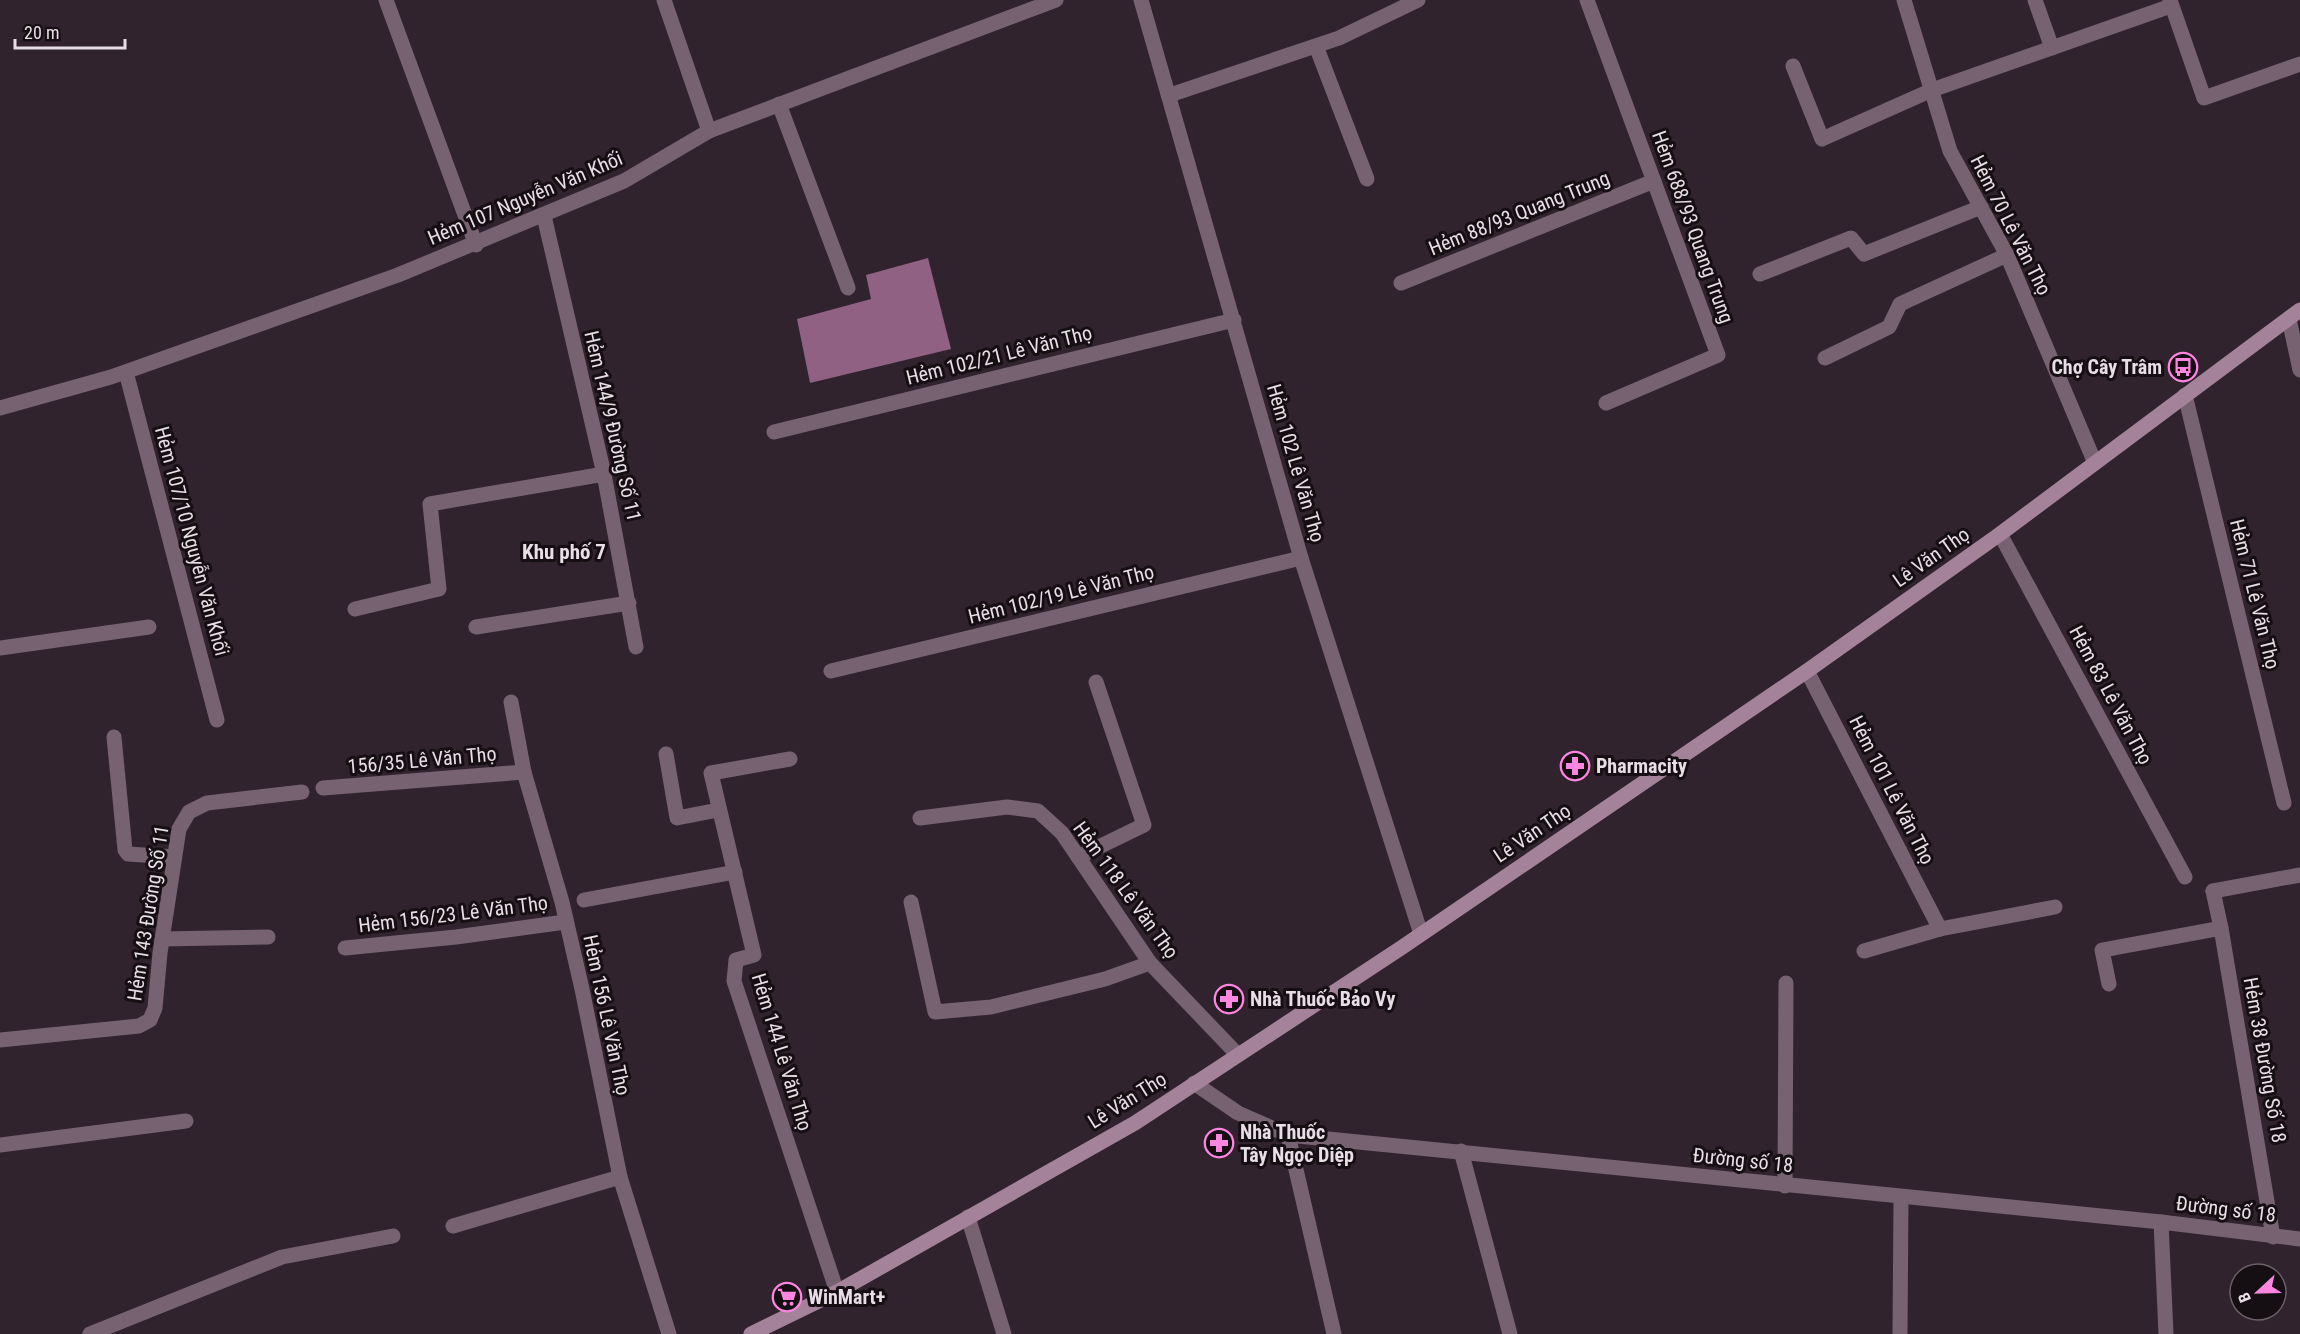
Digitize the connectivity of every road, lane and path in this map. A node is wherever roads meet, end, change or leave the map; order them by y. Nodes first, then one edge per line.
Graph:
1 (386, 0) edge
2 (664, 0) edge
3 (1056, 0) edge
4 (1141, 0) edge
5 (1418, 0) edge
6 (1587, 0) edge
7 (1904, 0) edge
8 (2035, 0) edge
9 (2171, 3) edge
10 (1316, 46) junction
11 (2052, 48) junction
12 (2300, 64) edge
13 (1793, 66) dead end
14 (1932, 90) junction
15 (1170, 94) junction
16 (779, 104) junction
17 (709, 131) junction
18 (1367, 179) dead end
19 (1653, 182) junction
20 (1981, 207) junction
21 (543, 216) junction
22 (476, 245) junction
23 (2007, 255) junction
24 (1760, 274) dead end
25 (1401, 283) dead end
26 (849, 288) dead end
27 (2294, 314) edge
28 (1234, 320) junction
29 (1825, 358) dead end
30 (2300, 370) edge
31 (126, 372) junction
32 (2185, 395) junction
33 (1606, 403) dead end
34 (0, 408) edge
35 (774, 432) dead end
36 (2095, 463) junction
37 (604, 474) junction
38 (2000, 534) junction
39 (1301, 558) junction
40 (629, 603) junction
41 (355, 609) dead end
42 (149, 627) dead end
43 (476, 627) dead end
44 (636, 647) dead end
45 (0, 648) edge
46 (831, 671) dead end
47 (1807, 671) junction
48 (1096, 682) dead end
49 (511, 702) dead end
50 (217, 720) dead end
51 (114, 737) dead end
52 (666, 754) dead end
53 (790, 759) dead end
54 (524, 772) junction
55 (323, 788) dead end
56 (302, 792) dead end
57 (2284, 803) dead end
58 (718, 810) junction
59 (920, 818) dead end
60 (174, 857) junction
61 (1078, 857) junction
62 (735, 872) junction
63 (2300, 875) edge
64 (2185, 877) dead end
65 (584, 900) dead end
66 (911, 902) dead end
67 (2055, 906) dead end
68 (566, 922) junction
69 (2221, 928) junction
70 (1940, 929) junction
71 (1421, 934) junction
72 (268, 937) dead end
73 (162, 939) junction
74 (345, 948) dead end
75 (1864, 951) dead end
76 (1150, 963) junction
77 (1786, 983) dead end
78 (2109, 984) dead end
79 (0, 1040) edge
80 (1237, 1054) junction
81 (1194, 1083) junction
82 (186, 1121) dead end
83 (1288, 1135) junction
84 (0, 1145) edge
85 (1461, 1151) junction
86 (620, 1177) junction
87 (1785, 1186) junction
88 (1901, 1198) junction
89 (968, 1217) junction
90 (2161, 1222) junction
91 (453, 1227) dead end
92 (393, 1236) dead end
93 (2273, 1237) junction
94 (2300, 1239) edge
95 (837, 1292) junction
96 (760, 1332) edge
97 (90, 1334) edge
98 (669, 1334) edge
99 (1004, 1334) edge
100 (1334, 1334) edge
101 (1510, 1334) edge
102 (1900, 1334) edge
103 (2166, 1334) edge

1 - 22 street
2 - 17 street
3 - 16 street, Hẻm 107 Nguyễn Văn Khối
4 - 15 street, Hẻm 102 Lê Văn Thọ
5 - 10 street
6 - 19 street, Hẻm 688/93 Quang Trung
7 - 14 street, Hẻm 70 Lê Văn Thọ
8 - 11 street
9 - 11 street
9 - 12 street
10 - 15 street
10 - 18 street
11 - 14 street
13 - 14 street
14 - 20 street, Hẻm 70 Lê Văn Thọ
15 - 28 street, Hẻm 102 Lê Văn Thọ
16 - 17 street, Hẻm 107 Nguyễn Văn Khối
16 - 26 street
17 - 21 street, Hẻm 107 Nguyễn Văn Khối
19 - 25 street, Hẻm 88/93 Quang Trung
19 - 33 street, Hẻm 688/93 Quang Trung
20 - 23 street, Hẻm 70 Lê Văn Thọ
20 - 24 street
21 - 22 street, Hẻm 107 Nguyễn Văn Khối
21 - 37 street, Hẻm 144/9 Đường Số 11
22 - 31 street, Hẻm 107 Nguyễn Văn Khối
23 - 29 street
23 - 36 street, Hẻm 70 Lê Văn Thọ
27 - 30 street
27 - 32 main road, Lê Văn Thọ
28 - 35 street, Hẻm 102/21 Lê Văn Thọ
28 - 39 street, Hẻm 102 Lê Văn Thọ
31 - 34 street, Hẻm 107 Nguyễn Văn Khối
31 - 50 street, Hẻm 107/10 Nguyễn Văn Khối
32 - 36 main road, Lê Văn Thọ
32 - 57 street, Hẻm 71 Lê Văn Thọ
36 - 38 main road, Lê Văn Thọ
37 - 40 street, Hẻm 144/9 Đường Số 11
37 - 41 street
38 - 47 main road, Lê Văn Thọ
38 - 64 street, Hẻm 83 Lê Văn Thọ
39 - 46 street, Hẻm 102/19 Lê Văn Thọ
39 - 71 street, Hẻm 102 Lê Văn Thọ
40 - 43 street
40 - 44 street, Hẻm 144/9 Đường Số 11
42 - 45 street
47 - 70 street, Hẻm 101 Lê Văn Thọ
47 - 71 main road, Lê Văn Thọ
48 - 61 street
49 - 54 street, Hẻm 156 Lê Văn Thọ
51 - 60 street
52 - 58 street
53 - 58 street, Hẻm 144 Lê Văn Thọ
54 - 55 street, 156/35 Lê Văn Thọ
54 - 68 street, Hẻm 156 Lê Văn Thọ
56 - 60 street, Hẻm 143 Đường Số 11
58 - 62 street, Hẻm 144 Lê Văn Thọ
59 - 61 street, Hẻm 118 Lê Văn Thọ
60 - 73 street, Hẻm 143 Đường Số 11
61 - 76 street, Hẻm 118 Lê Văn Thọ
62 - 65 street
62 - 95 street, Hẻm 144 Lê Văn Thọ
63 - 69 street, Hẻm 38 Đường Số 18
66 - 76 street
67 - 70 street
68 - 74 street, Hẻm 156/23 Lê Văn Thọ
68 - 86 street, Hẻm 156 Lê Văn Thọ
69 - 78 street
69 - 93 street, Hẻm 38 Đường Số 18
70 - 75 street
71 - 80 main road, Lê Văn Thọ
72 - 73 street
73 - 79 street, Hẻm 143 Đường Số 11
76 - 80 street, Hẻm 118 Lê Văn Thọ
77 - 87 street
80 - 81 main road, Lê Văn Thọ
81 - 83 street, Đường số 18
81 - 89 main road, Lê Văn Thọ
82 - 84 street
83 - 85 street, Đường số 18
83 - 100 street
85 - 87 street, Đường số 18
85 - 101 street
86 - 91 street
86 - 98 street, Hẻm 156 Lê Văn Thọ
87 - 88 street, Đường số 18
88 - 90 street, Đường số 18
88 - 102 street
89 - 95 main road, Lê Văn Thọ
89 - 99 street
90 - 93 street, Đường số 18
90 - 103 street
92 - 97 street
93 - 94 street, Đường số 18
95 - 96 main road, Lê Văn Thọ

